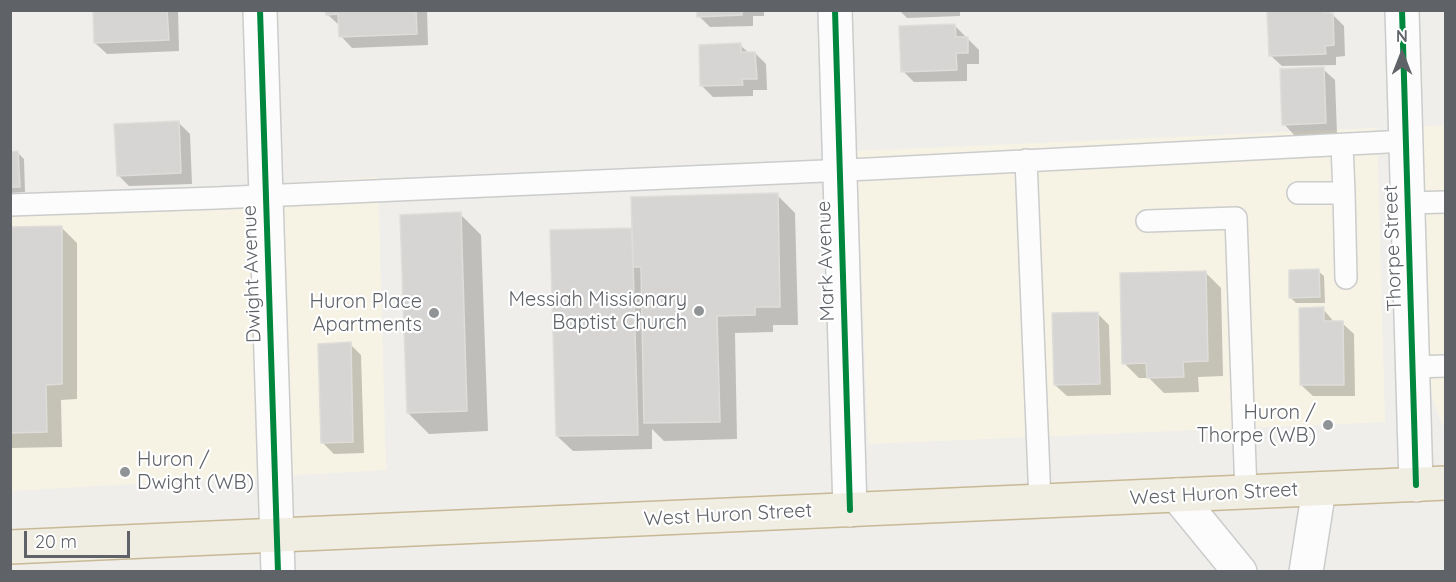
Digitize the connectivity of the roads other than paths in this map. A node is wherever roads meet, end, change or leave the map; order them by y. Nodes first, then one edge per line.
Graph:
1 (260, 10) edge
2 (835, 10) edge
3 (1402, 10) edge
4 (1406, 141) junction
5 (1342, 145) junction
6 (1026, 160) junction
7 (840, 170) junction
8 (1298, 193) dead end
9 (1344, 193) junction
10 (266, 195) junction
11 (1446, 202) edge
12 (1408, 203) junction
13 (10, 206) edge
14 (1147, 221) dead end
15 (1346, 278) dead end
16 (1446, 366) edge
17 (1413, 367) junction
18 (1431, 484) edge
19 (1319, 489) junction
20 (1246, 492) junction
21 (1177, 495) junction
22 (1040, 501) junction
23 (850, 510) junction
24 (276, 536) junction
25 (10, 547) edge
26 (278, 572) edge
27 (1240, 572) edge
28 (1306, 572) edge

1 - 10 street, Dwight Avenue
2 - 7 street, Mark Avenue
3 - 4 street, Thorpe Street
4 - 5 lane
4 - 12 street, Thorpe Street
5 - 6 lane
5 - 9 lane
6 - 7 lane
6 - 22 lane
7 - 10 lane
7 - 23 street, Mark Avenue
8 - 9 lane
9 - 15 lane
10 - 13 lane
10 - 24 street, Dwight Avenue
11 - 12 lane
12 - 17 street, Thorpe Street
14 - 20 lane
16 - 17 lane
17 - 18 street, Thorpe Street
18 - 19 highway, West Huron Street
19 - 20 highway, West Huron Street
19 - 28 street
20 - 21 highway, West Huron Street
21 - 22 highway, West Huron Street
21 - 27 street
22 - 23 highway, West Huron Street
23 - 24 highway, West Huron Street
24 - 25 highway, West Huron Street
24 - 26 street, Dwight Avenue

